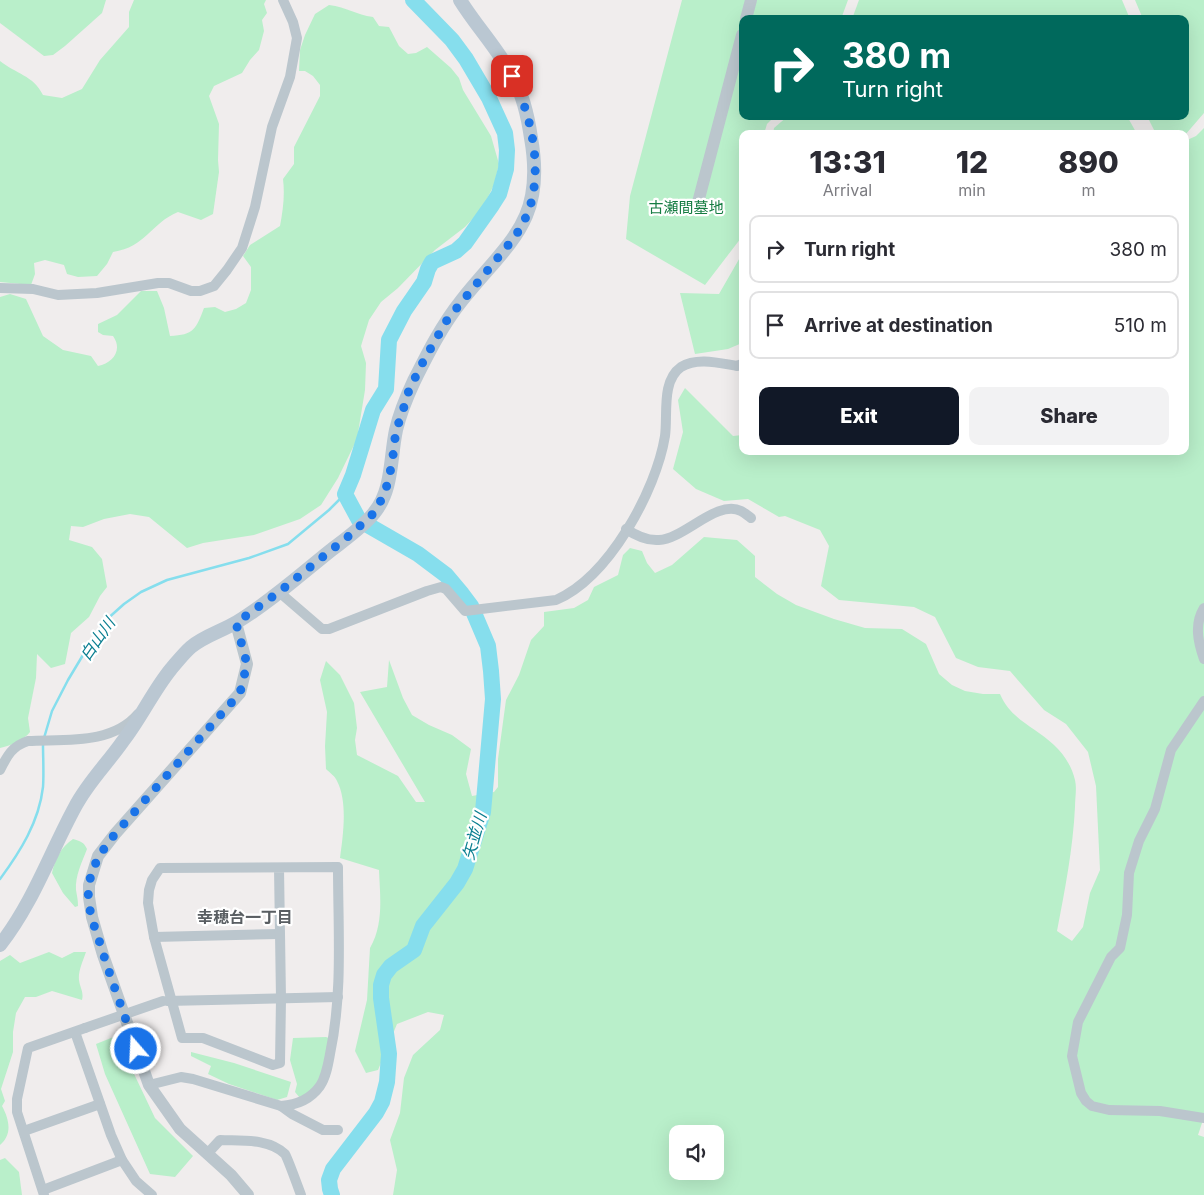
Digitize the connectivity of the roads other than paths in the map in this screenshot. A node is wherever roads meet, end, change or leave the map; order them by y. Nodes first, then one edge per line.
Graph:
1 (283, 0) edge
2 (460, 0) edge
3 (751, 0) edge
4 (747, 15) edge
5 (739, 46) edge
6 (696, 210) dead end
7 (0, 288) edge
8 (739, 365) edge
9 (751, 518) dead end
10 (626, 529) junction
11 (279, 592) junction
12 (1204, 608) edge
13 (236, 623) junction
14 (1204, 658) edge
15 (1204, 701) edge
16 (145, 706) junction
17 (0, 770) edge
18 (278, 868) junction
19 (279, 934) junction
20 (154, 937) junction
21 (0, 945) edge
22 (338, 997) junction
23 (282, 999) junction
24 (167, 1001) junction
25 (80, 1030) junction
26 (149, 1085) junction
27 (100, 1104) junction
28 (281, 1106) junction
29 (1204, 1118) edge
30 (338, 1130) dead end
31 (24, 1131) junction
32 (208, 1153) junction
33 (122, 1160) junction
34 (44, 1192) edge
35 (152, 1195) edge
36 (248, 1195) edge
37 (301, 1195) edge

1 - 7 street
2 - 11 main road
3 - 4 street
5 - 6 street
8 - 10 street
9 - 10 street
10 - 11 street
11 - 13 main road
12 - 14 street
13 - 16 main road
13 - 26 street
15 - 29 street
16 - 17 street
16 - 21 main road
18 - 19 street
18 - 20 street
18 - 22 street
19 - 20 street
19 - 23 street
20 - 24 street
22 - 23 street
22 - 28 street
23 - 24 street
23 - 24 street
24 - 25 street, bridge
25 - 27 street
25 - 31 street
26 - 28 street
26 - 32 street
27 - 31 street
27 - 33 street
28 - 30 street
31 - 34 street
32 - 36 street
32 - 37 street
33 - 34 street
33 - 35 street

